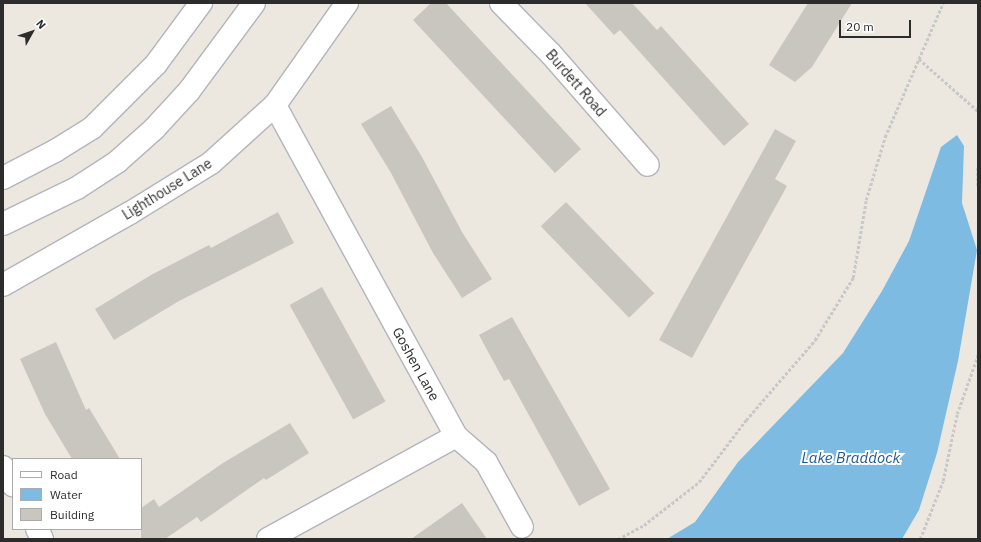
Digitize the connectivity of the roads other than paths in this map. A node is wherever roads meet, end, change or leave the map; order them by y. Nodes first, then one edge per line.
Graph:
1 (201, 3) edge
2 (254, 3) edge
3 (347, 3) edge
4 (501, 3) edge
5 (275, 105) junction
6 (648, 165) dead end
7 (3, 178) edge
8 (3, 224) edge
9 (3, 285) edge
10 (456, 436) junction
11 (3, 466) edge
12 (12, 483) edge
13 (522, 527) dead end
14 (38, 530) edge
15 (42, 539) edge
16 (268, 539) edge

1 - 7 street
2 - 8 street
3 - 5 street, Lighthouse Lane
4 - 6 street, Burdett Road
5 - 9 street, Lighthouse Lane
5 - 10 street, Goshen Lane
10 - 13 street
10 - 16 street
11 - 12 street
14 - 15 street

